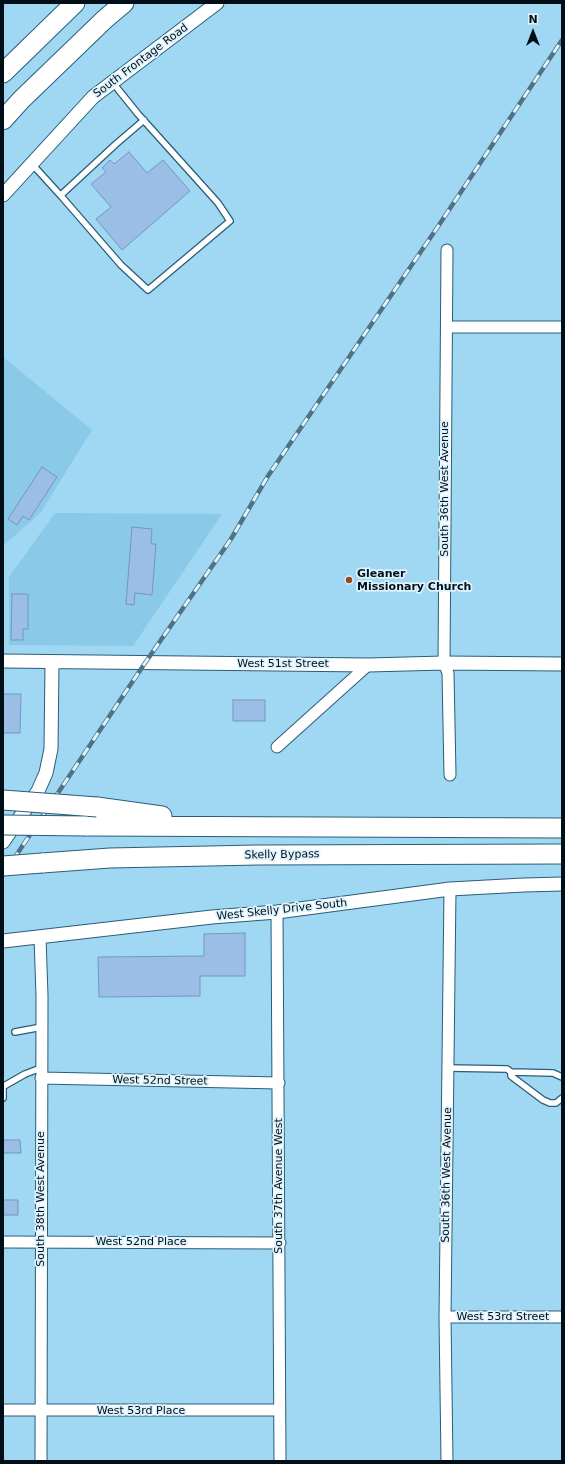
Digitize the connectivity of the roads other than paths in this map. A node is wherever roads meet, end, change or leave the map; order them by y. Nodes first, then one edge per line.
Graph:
1 (75, 3) edge
2 (124, 3) edge
3 (217, 3) edge
4 (3, 73) edge
5 (112, 82) junction
6 (3, 120) edge
7 (144, 120) junction
8 (32, 164) junction
9 (3, 195) edge
10 (61, 195) junction
11 (447, 250) dead end
12 (447, 327) junction
13 (562, 327) edge
14 (3, 662) edge
15 (52, 663) junction
16 (444, 663) junction
17 (562, 664) edge
18 (368, 665) junction
19 (277, 747) dead end
20 (450, 775) dead end
21 (3, 800) edge
22 (3, 825) edge
23 (226, 826) junction
24 (562, 828) edge
25 (3, 842) edge
26 (562, 854) edge
27 (3, 866) edge
28 (562, 884) edge
29 (450, 889) junction
30 (278, 912) junction
31 (40, 937) junction
32 (3, 941) edge
33 (42, 1027) junction
34 (15, 1032) dead end
35 (448, 1068) junction
36 (511, 1072) junction
37 (41, 1073) junction
38 (562, 1077) edge
39 (279, 1083) junction
40 (3, 1086) edge
41 (3, 1098) edge
42 (562, 1098) edge
43 (41, 1241) junction
44 (3, 1242) edge
45 (280, 1243) junction
46 (445, 1317) junction
47 (562, 1317) edge
48 (3, 1410) edge
49 (279, 1410) junction
50 (42, 1411) junction
51 (42, 1461) edge
52 (280, 1461) edge
53 (447, 1461) edge

1 - 4 highway
2 - 6 highway
3 - 5 street, South Frontage Road
5 - 7 lane
5 - 8 street, South Frontage Road
7 - 10 lane
7 - 10 lane
8 - 9 street, South Frontage Road
8 - 10 lane
11 - 12 street, South 36th West Avenue
12 - 13 street
12 - 16 street, South 36th West Avenue
14 - 15 street, West 51st Street
15 - 18 street, West 51st Street
15 - 25 street
16 - 17 street, West 51st Street
16 - 18 street, West 51st Street
16 - 20 street, South 36th West Avenue
18 - 19 street
21 - 23 highway, bridge
22 - 23 highway, bridge
23 - 24 highway
26 - 27 highway, Skelly Bypass, bridge
28 - 29 street, West Skelly Drive South
29 - 30 street, West Skelly Drive South
29 - 35 street, South 36th West Avenue
30 - 31 street, West Skelly Drive South
30 - 39 street, South 37th Avenue West
31 - 32 street, West Skelly Drive South
31 - 33 street, South 38th West Avenue
33 - 34 lane
33 - 37 street, South 38th West Avenue
35 - 36 lane
35 - 46 street, South 36th West Avenue
36 - 38 lane
36 - 42 lane
37 - 39 street, West 52nd Street
37 - 40 lane
37 - 43 street, South 38th West Avenue
39 - 45 street, South 37th Avenue West
40 - 41 lane
43 - 44 street, West 52nd Place
43 - 45 street, West 52nd Place
43 - 50 street, South 38th West Avenue
45 - 49 street, South 37th Avenue West
46 - 47 street, West 53rd Street
46 - 53 street, South 36th West Avenue
48 - 50 street, West 53rd Place
49 - 50 street, West 53rd Place
49 - 52 street, South 37th Avenue West
50 - 51 street, South 38th West Avenue

